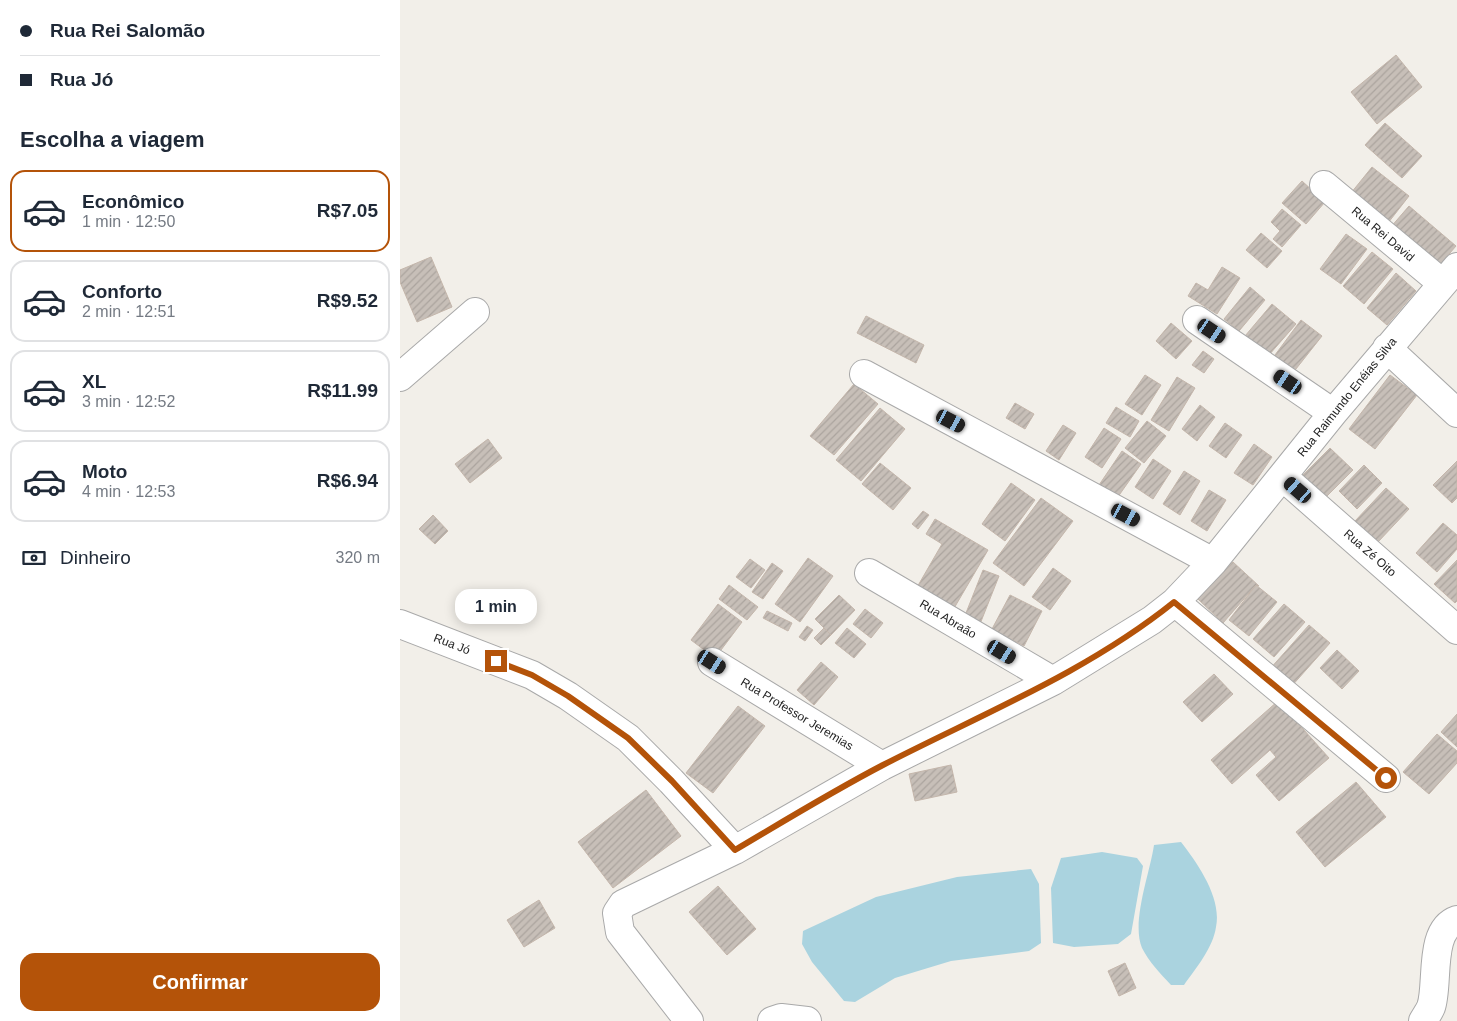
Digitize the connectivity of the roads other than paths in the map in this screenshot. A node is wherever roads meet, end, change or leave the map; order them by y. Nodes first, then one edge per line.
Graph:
1 (1324, 185) dead end
2 (1450, 275) edge
3 (475, 312) dead end
4 (1197, 320) dead end
5 (1387, 348) junction
6 (864, 374) dead end
7 (400, 377) edge
8 (1333, 413) junction
9 (1457, 413) edge
10 (1283, 477) junction
11 (1213, 562) junction
12 (869, 573) dead end
13 (1174, 602) junction
14 (400, 624) edge
15 (1457, 630) edge
16 (712, 662) dead end
17 (1053, 681) junction
18 (882, 766) junction
19 (1386, 778) dead end
20 (735, 850) junction
21 (1457, 920) edge
22 (689, 1021) edge
23 (772, 1021) edge
24 (807, 1021) edge
25 (1423, 1021) edge

1 - 2 street, Rua Rei David
2 - 5 street, Rua Raimundo Enéias Silva
3 - 7 street
4 - 8 street
5 - 8 street, Rua Raimundo Enéias Silva
5 - 9 street
6 - 11 street
8 - 10 street, Rua Raimundo Enéias Silva
10 - 11 street, Rua Raimundo Enéias Silva
10 - 15 street, Rua Zé Oito
11 - 13 street, Rua Raimundo Enéias Silva
12 - 17 street, Rua Abraão
13 - 17 street, Rua Raimundo Enéias Silva
13 - 19 street
14 - 20 street, Rua Jó
16 - 18 street, Rua Professor Jeremias
17 - 18 street, Rua Raimundo Enéias Silva
18 - 20 street, Rua Raimundo Enéias Silva
20 - 22 street, Rua Raimundo Enéias Silva
21 - 25 street
23 - 24 street

